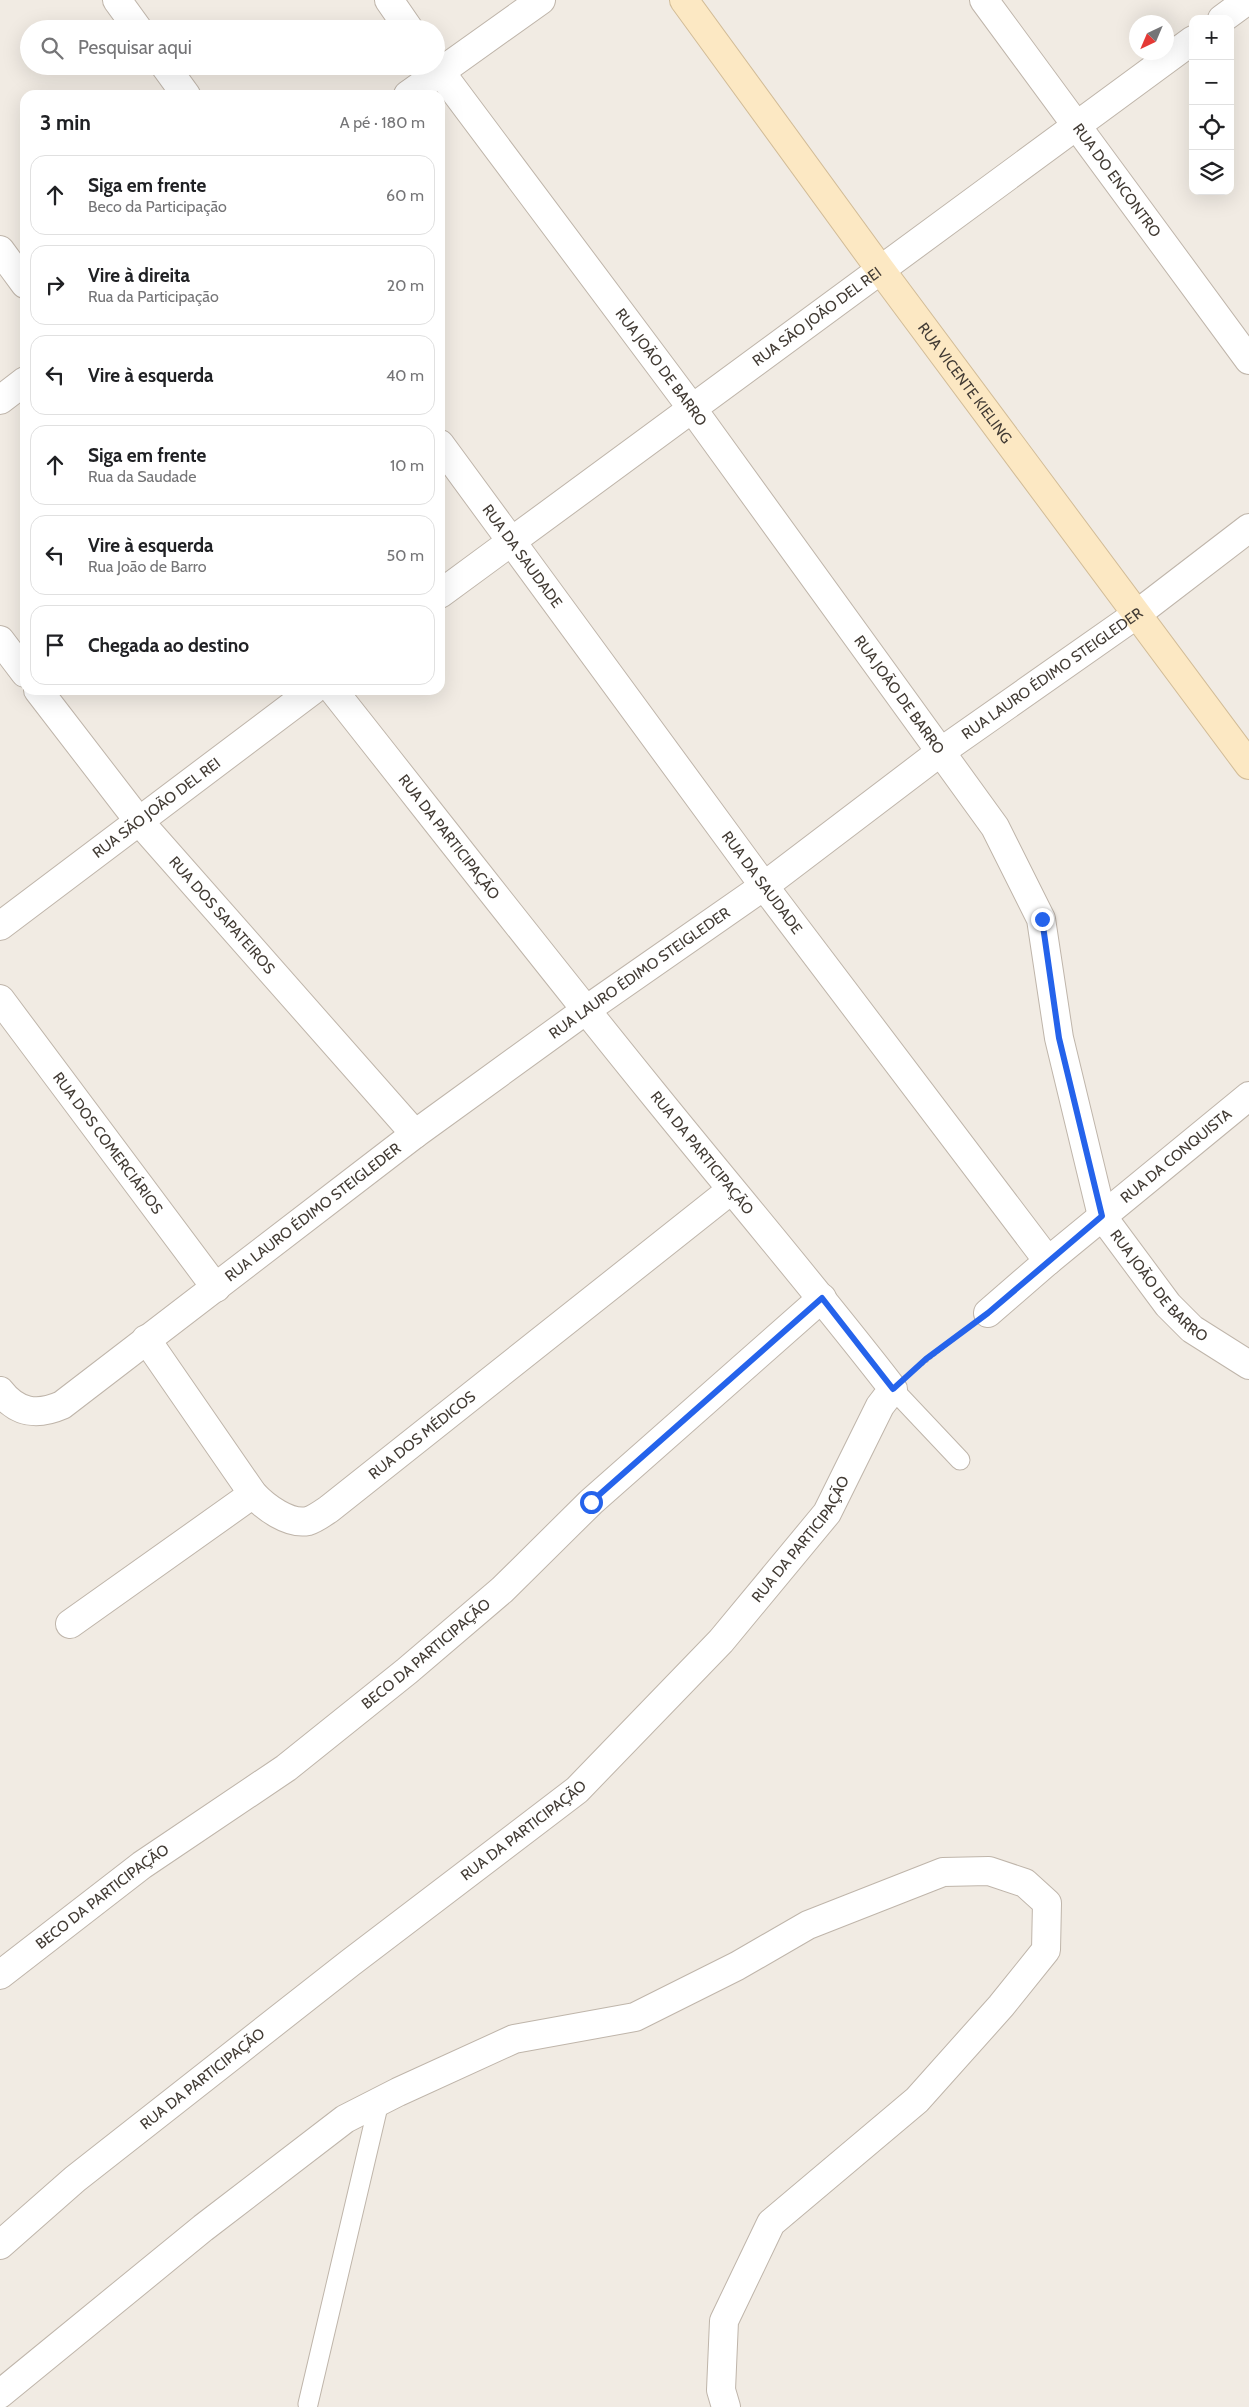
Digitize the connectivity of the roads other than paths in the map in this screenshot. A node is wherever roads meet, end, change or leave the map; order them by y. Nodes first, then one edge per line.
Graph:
1 (117, 0) edge
2 (389, 0) edge
3 (541, 0) edge
4 (684, 0) edge
5 (984, 0) edge
6 (1245, 3) edge
7 (1228, 15) edge
8 (131, 20) edge
9 (403, 20) edge
10 (1189, 43) edge
11 (445, 64) edge
12 (172, 75) edge
13 (431, 75) edge
14 (442, 75) edge
15 (183, 90) edge
16 (414, 90) edge
17 (1077, 125) junction
18 (0, 250) edge
19 (880, 269) junction
20 (20, 277) edge
21 (1249, 360) edge
22 (20, 385) edge
23 (0, 400) edge
24 (691, 407) junction
25 (445, 451) edge
26 (1249, 528) edge
27 (510, 540) junction
28 (445, 590) edge
29 (1137, 614) junction
30 (0, 640) edge
31 (20, 666) edge
32 (42, 695) edge
33 (306, 695) edge
34 (337, 695) edge
35 (940, 753) junction
36 (1249, 765) edge
37 (138, 820) junction
38 (764, 886) junction
39 (0, 926) edge
40 (0, 999) edge
41 (586, 1010) junction
42 (1249, 1096) edge
43 (415, 1134) junction
44 (731, 1190) junction
45 (1102, 1216) junction
46 (1048, 1260) junction
47 (216, 1288) junction
48 (822, 1298) junction
49 (988, 1313) road end
50 (146, 1339) junction
51 (1249, 1365) edge
52 (893, 1389) junction
53 (0, 1390) edge
54 (960, 1460) dead end
55 (253, 1494) junction
56 (70, 1624) dead end
57 (0, 1975) edge
58 (379, 2102) junction
59 (0, 2245) edge
60 (0, 2394) edge
61 (308, 2404) dead end
62 (726, 2407) edge

1 - 8 street
2 - 9 street
3 - 11 street
4 - 19 street, RUA VICENTE KIELING
5 - 17 street, RUA DO ENCONTRO
6 - 7 street
10 - 17 street, RUA SÃO JOÃO DEL REI
12 - 15 street
13 - 16 street
14 - 24 street, RUA JOÃO DE BARRO
17 - 19 street, RUA SÃO JOÃO DEL REI
17 - 21 street, RUA DO ENCONTRO
18 - 20 street
19 - 24 street, RUA SÃO JOÃO DEL REI
19 - 29 street, RUA VICENTE KIELING
22 - 23 street
24 - 27 street, RUA SÃO JOÃO DEL REI
24 - 35 street, RUA JOÃO DE BARRO
25 - 27 street, RUA DA SAUDADE
26 - 29 street, RUA LAURO ÉDIMO STEIGLEDER
27 - 28 street, RUA SÃO JOÃO DEL REI
27 - 38 street, RUA DA SAUDADE
29 - 35 street, RUA LAURO ÉDIMO STEIGLEDER
29 - 36 street, RUA VICENTE KIELING
30 - 31 street
32 - 37 street, RUA DOS SAPATEIROS
33 - 37 street, RUA SÃO JOÃO DEL REI
34 - 41 street, RUA DA PARTICIPAÇÃO
35 - 38 street, RUA LAURO ÉDIMO STEIGLEDER
35 - 45 street, RUA JOÃO DE BARRO
37 - 39 street, RUA SÃO JOÃO DEL REI
37 - 43 street, RUA DOS SAPATEIROS
38 - 41 street, RUA LAURO ÉDIMO STEIGLEDER
38 - 46 street, RUA DA SAUDADE
40 - 47 street, RUA DOS COMERCIÁRIOS
41 - 43 street, RUA LAURO ÉDIMO STEIGLEDER
41 - 44 street, RUA DA PARTICIPAÇÃO
42 - 45 street, RUA DA CONQUISTA
43 - 47 street, RUA LAURO ÉDIMO STEIGLEDER
44 - 48 street, RUA DA PARTICIPAÇÃO
44 - 55 street, RUA DOS MÉDICOS
45 - 46 street
45 - 51 street, RUA JOÃO DE BARRO
46 - 49 street
47 - 50 street, RUA LAURO ÉDIMO STEIGLEDER
48 - 52 street, RUA DA PARTICIPAÇÃO
48 - 57 street, BECO DA PARTICIPAÇÃO
50 - 53 street, RUA LAURO ÉDIMO STEIGLEDER
50 - 55 street, RUA DOS MÉDICOS
52 - 54 lane
52 - 59 street, RUA DA PARTICIPAÇÃO
55 - 56 street
58 - 60 street
58 - 61 lane
58 - 62 street

